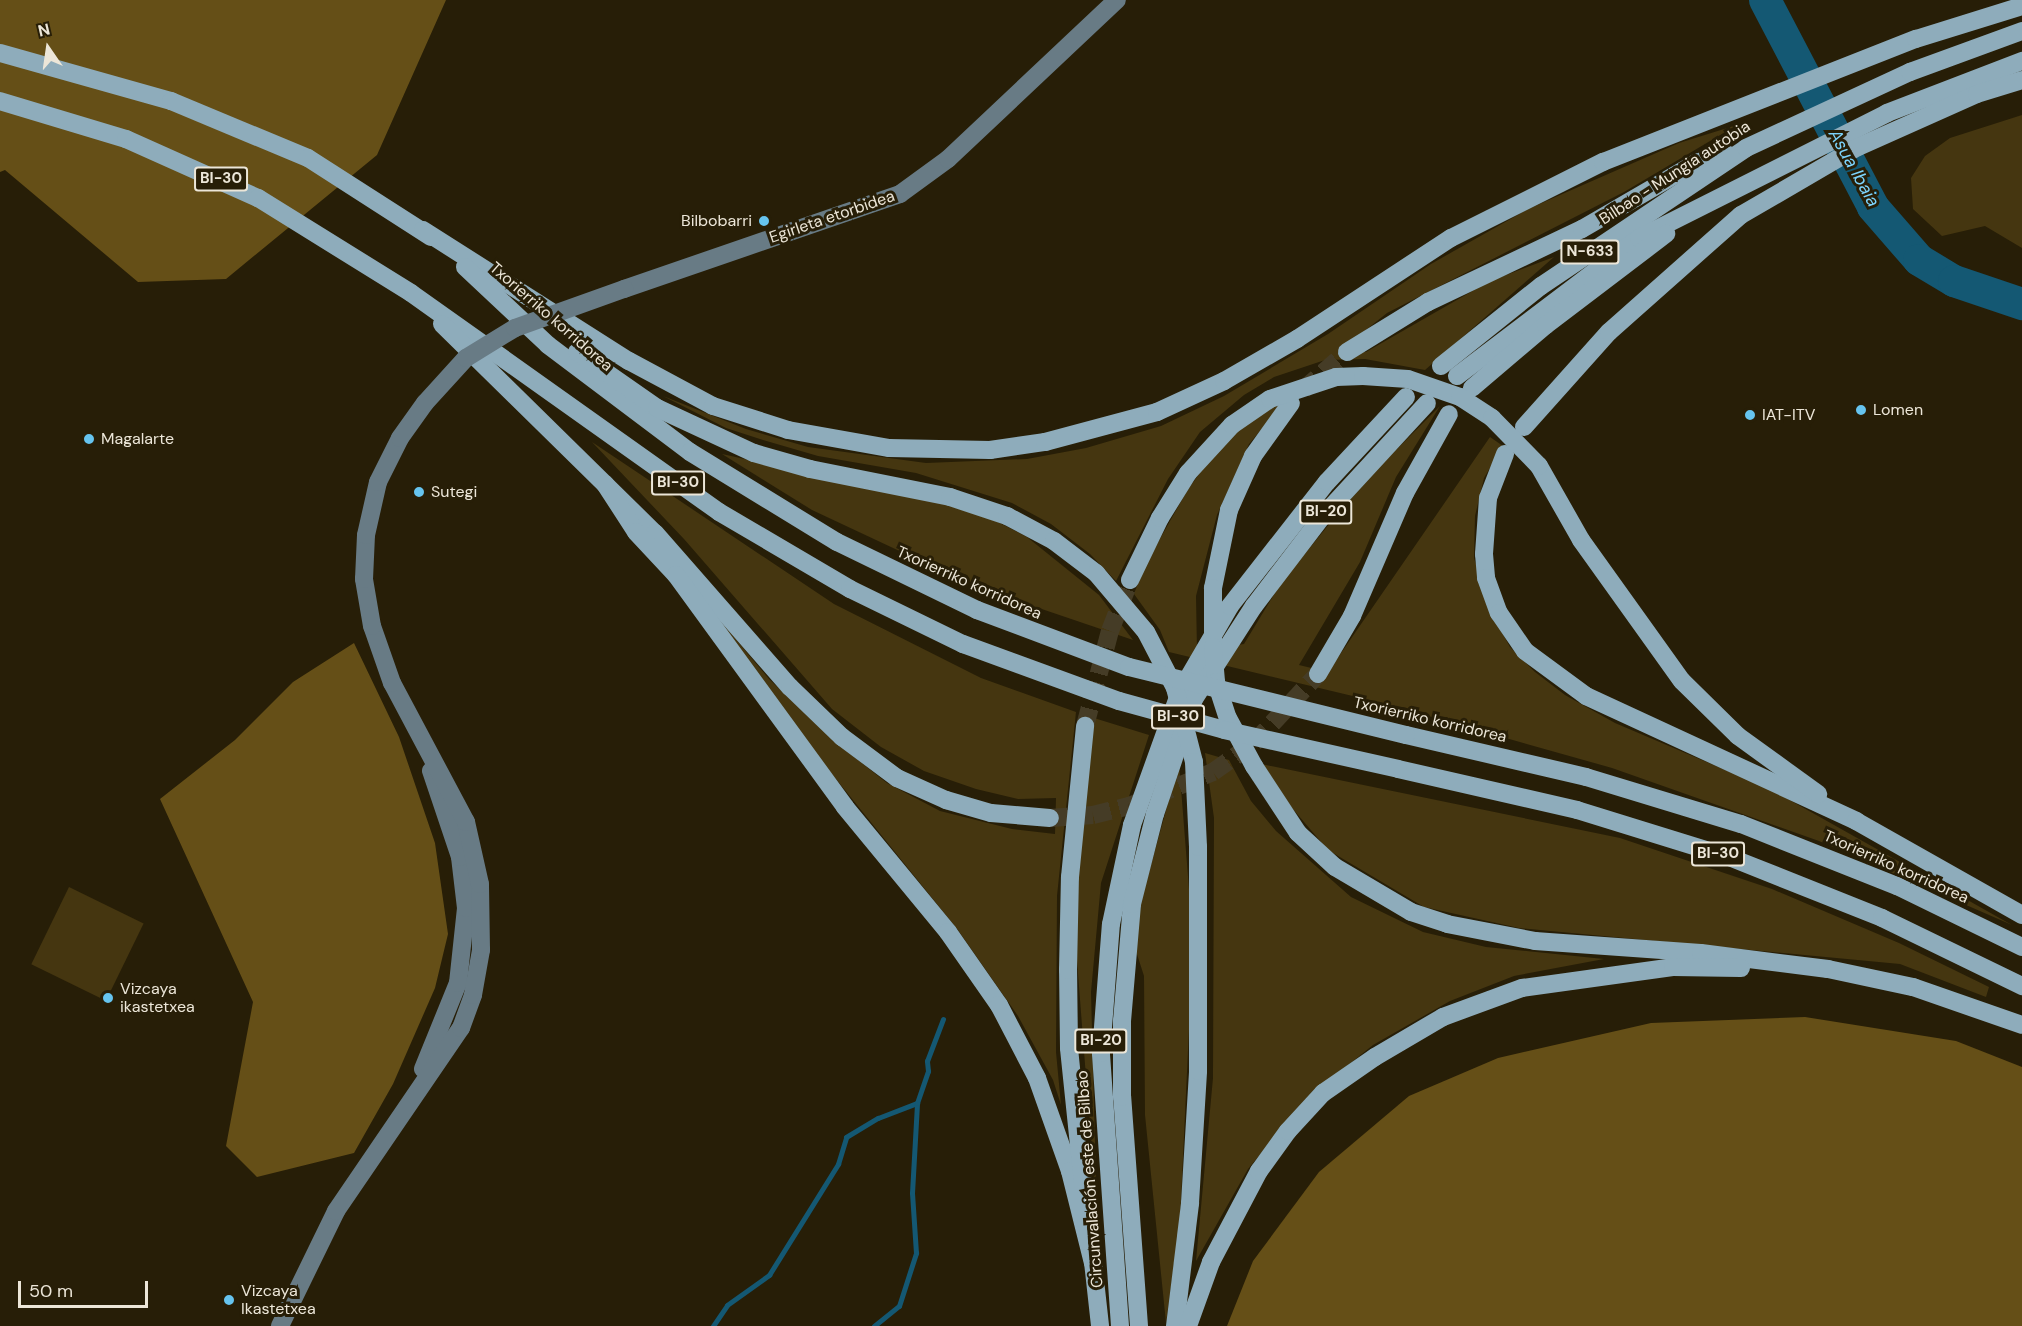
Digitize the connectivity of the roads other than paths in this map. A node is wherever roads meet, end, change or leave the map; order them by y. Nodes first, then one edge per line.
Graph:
1 (1116, 0) edge
2 (2022, 6) edge
3 (2022, 31) edge
4 (0, 53) edge
5 (2022, 61) edge
6 (2022, 80) edge
7 (0, 101) edge
8 (1746, 148) junction
9 (1683, 219) junction
10 (423, 230) junction
11 (486, 285) junction
12 (411, 293) junction
13 (1347, 352) tunnel mouth
14 (1441, 366) dead end
15 (1457, 376) dead end
16 (1472, 388) dead end
17 (1406, 398) dead end
18 (1291, 403) tunnel mouth
19 (1427, 403) dead end
20 (1449, 414) dead end
21 (1524, 427) dead end
22 (1505, 454) dead end
23 (605, 484) junction
24 (1130, 580) tunnel mouth
25 (1318, 675) tunnel mouth
26 (1085, 726) tunnel mouth
27 (1050, 818) tunnel mouth
28 (1856, 821) junction
29 (2022, 915) edge
30 (2022, 947) edge
31 (1828, 969) junction
32 (2022, 986) edge
33 (2022, 1025) edge
34 (1094, 1263) junction
35 (280, 1326) edge
36 (1100, 1326) edge
37 (1119, 1326) edge
38 (1140, 1326) edge
39 (1175, 1326) edge
40 (1188, 1326) edge

1 - 35 street, Egirleta etorbidea, bridge
2 - 10 highway
3 - 8 highway, Bilbao - Mungia autobia / N-633
4 - 10 highway, Txorierriko korridorea
5 - 9 highway, N-633
6 - 21 highway
7 - 12 highway, BI-30
8 - 13 highway
8 - 14 highway, Bilbao - Mungia autobia / N-633
9 - 15 highway, N-633
9 - 16 highway
10 - 11 highway, Txorierriko korridorea
11 - 30 highway, Txorierriko korridorea / BI-30, bridge
11 - 39 highway, bridge
12 - 23 highway
12 - 32 highway, BI-30, bridge
17 - 37 highway, Circunvalación este de Bilbao / BI-20
18 - 31 highway, bridge
19 - 38 highway, BI-20
20 - 25 highway
22 - 28 highway
23 - 27 highway
23 - 34 highway
24 - 28 highway, bridge
26 - 34 highway
28 - 29 highway
31 - 33 highway
31 - 40 highway
34 - 36 highway

